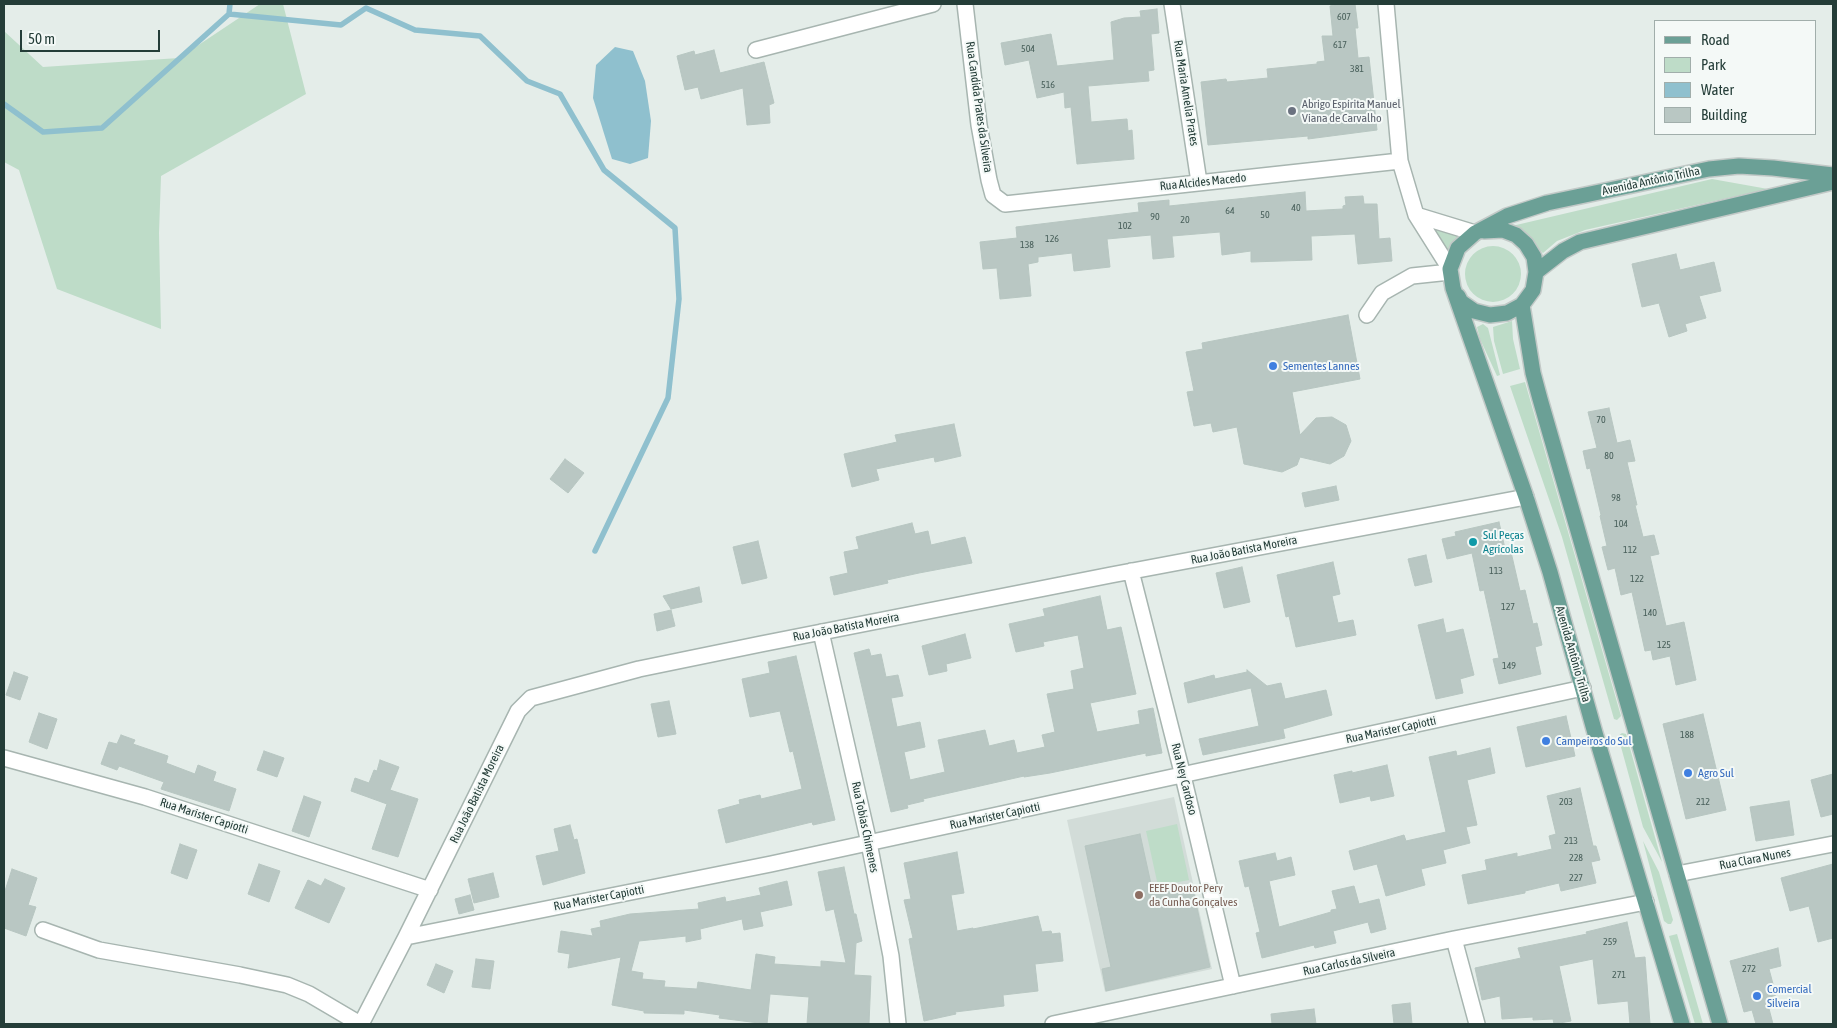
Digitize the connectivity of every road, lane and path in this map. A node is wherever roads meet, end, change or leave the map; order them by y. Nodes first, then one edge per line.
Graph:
1 (933, 4) edge
2 (965, 4) edge
3 (1172, 4) edge
4 (1386, 4) edge
5 (756, 50) dead end
6 (1400, 161) junction
7 (1833, 175) edge
8 (1199, 182) junction
9 (1833, 182) edge
10 (1005, 204) joint
11 (1416, 215) junction
12 (1475, 233) junction
13 (1450, 270) junction
14 (1536, 272) junction
15 (1453, 288) junction
16 (1522, 305) junction
17 (1367, 316) dead end
18 (1526, 497) junction
19 (1131, 571) junction
20 (821, 632) junction
21 (1583, 688) junction
22 (4, 758) edge
23 (1183, 776) junction
24 (869, 843) junction
25 (1833, 844) edge
26 (1677, 874) junction
27 (430, 890) junction
28 (1646, 902) junction
29 (43, 930) dead end
30 (406, 937) junction
31 (1454, 939) junction
32 (1234, 986) junction
33 (360, 1024) edge
34 (898, 1024) edge
35 (1053, 1024) edge
36 (1477, 1024) edge
37 (1682, 1024) edge
38 (1720, 1024) edge

1 - 5 street
2 - 10 street, Rua Candida Prates da Silveira
3 - 8 street, Rua Maria Amelia Prates
4 - 6 street
6 - 8 street, Rua Alcides Macedo
6 - 11 street
7 - 12 main road, Avenida Antônio Trilha
8 - 10 street, Rua Alcides Macedo
9 - 14 main road
11 - 12 street
11 - 13 street
12 - 13 main road, Avenida Antônio Trilha
12 - 14 main road
13 - 15 main road, Avenida Antônio Trilha
13 - 17 street
14 - 16 main road
15 - 16 main road, Avenida Antônio Trilha
15 - 18 main road, Avenida Antônio Trilha
16 - 26 main road
18 - 19 street, Rua João Batista Moreira
18 - 21 main road, Avenida Antônio Trilha
19 - 20 street, Rua João Batista Moreira
19 - 23 street, Rua Ney Cardoso
20 - 24 street, Rua Tobias Chimenes
20 - 27 street, Rua João Batista Moreira
21 - 23 street, Rua Marister Capiotti
21 - 28 main road, Avenida Antônio Trilha
22 - 27 street, Rua Marister Capiotti
23 - 24 street, Rua Marister Capiotti
23 - 32 street, Rua Ney Cardoso
24 - 30 street, Rua Marister Capiotti
24 - 34 street, Rua Tobias Chimenes
25 - 26 street, Rua Clara Nunes
26 - 38 main road
27 - 30 street, Rua João Batista Moreira
28 - 31 street, Rua Carlos da Silveira
28 - 37 main road, Avenida Antônio Trilha
29 - 33 street
30 - 33 street, Rua João Batista Moreira
31 - 32 street, Rua Carlos da Silveira
31 - 36 street
32 - 35 street, Rua Carlos da Silveira

